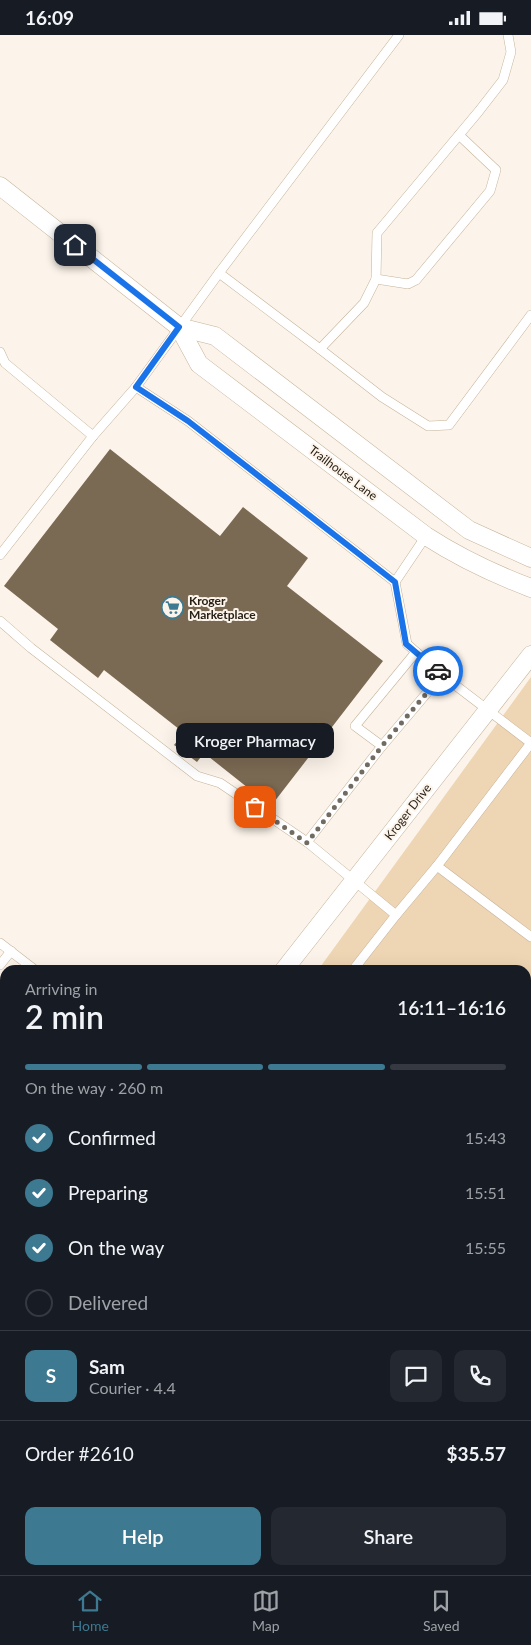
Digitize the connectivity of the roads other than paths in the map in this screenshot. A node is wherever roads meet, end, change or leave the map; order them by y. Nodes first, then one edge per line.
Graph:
1 (399, 35) edge
2 (508, 35) edge
3 (458, 135) junction
4 (0, 186) edge
5 (219, 273) junction
6 (376, 279) junction
7 (531, 315) edge
8 (179, 327) junction
9 (320, 349) junction
10 (0, 352) edge
11 (136, 387) junction
12 (93, 436) junction
13 (426, 536) junction
14 (0, 555) edge
15 (531, 558) edge
16 (395, 582) junction
17 (531, 588) edge
18 (0, 621) edge
19 (416, 652) junction
20 (531, 655) edge
21 (442, 675) junction
22 (489, 709) junction
23 (531, 743) edge
24 (382, 746) junction
25 (307, 843) junction
26 (437, 866) junction
27 (354, 881) junction
28 (396, 915) junction
29 (531, 937) edge
30 (0, 943) edge
31 (11, 951) junction
32 (0, 965) edge
33 (29, 965) edge
34 (288, 965) edge
35 (357, 965) edge

1 - 5 lane
2 - 3 lane
3 - 6 lane
3 - 6 lane
4 - 8 street, Trailhouse Lane
5 - 8 lane
5 - 9 lane
6 - 9 lane
7 - 9 lane
8 - 11 lane
8 - 13 street, Trailhouse Lane
8 - 15 street, Trailhouse Lane
10 - 12 lane
11 - 12 lane
11 - 16 lane
12 - 14 lane
13 - 16 lane
13 - 17 street, Trailhouse Lane
16 - 19 lane
18 - 25 lane
19 - 21 lane
19 - 24 lane
20 - 22 street, Kroger Drive
21 - 22 lane
21 - 24 lane
22 - 23 lane
22 - 27 street, Kroger Drive
23 - 26 lane
24 - 25 lane
25 - 27 lane
26 - 28 lane
26 - 29 lane
27 - 28 lane
27 - 34 street, Kroger Drive
28 - 35 lane
30 - 31 lane
31 - 32 lane
31 - 33 lane

